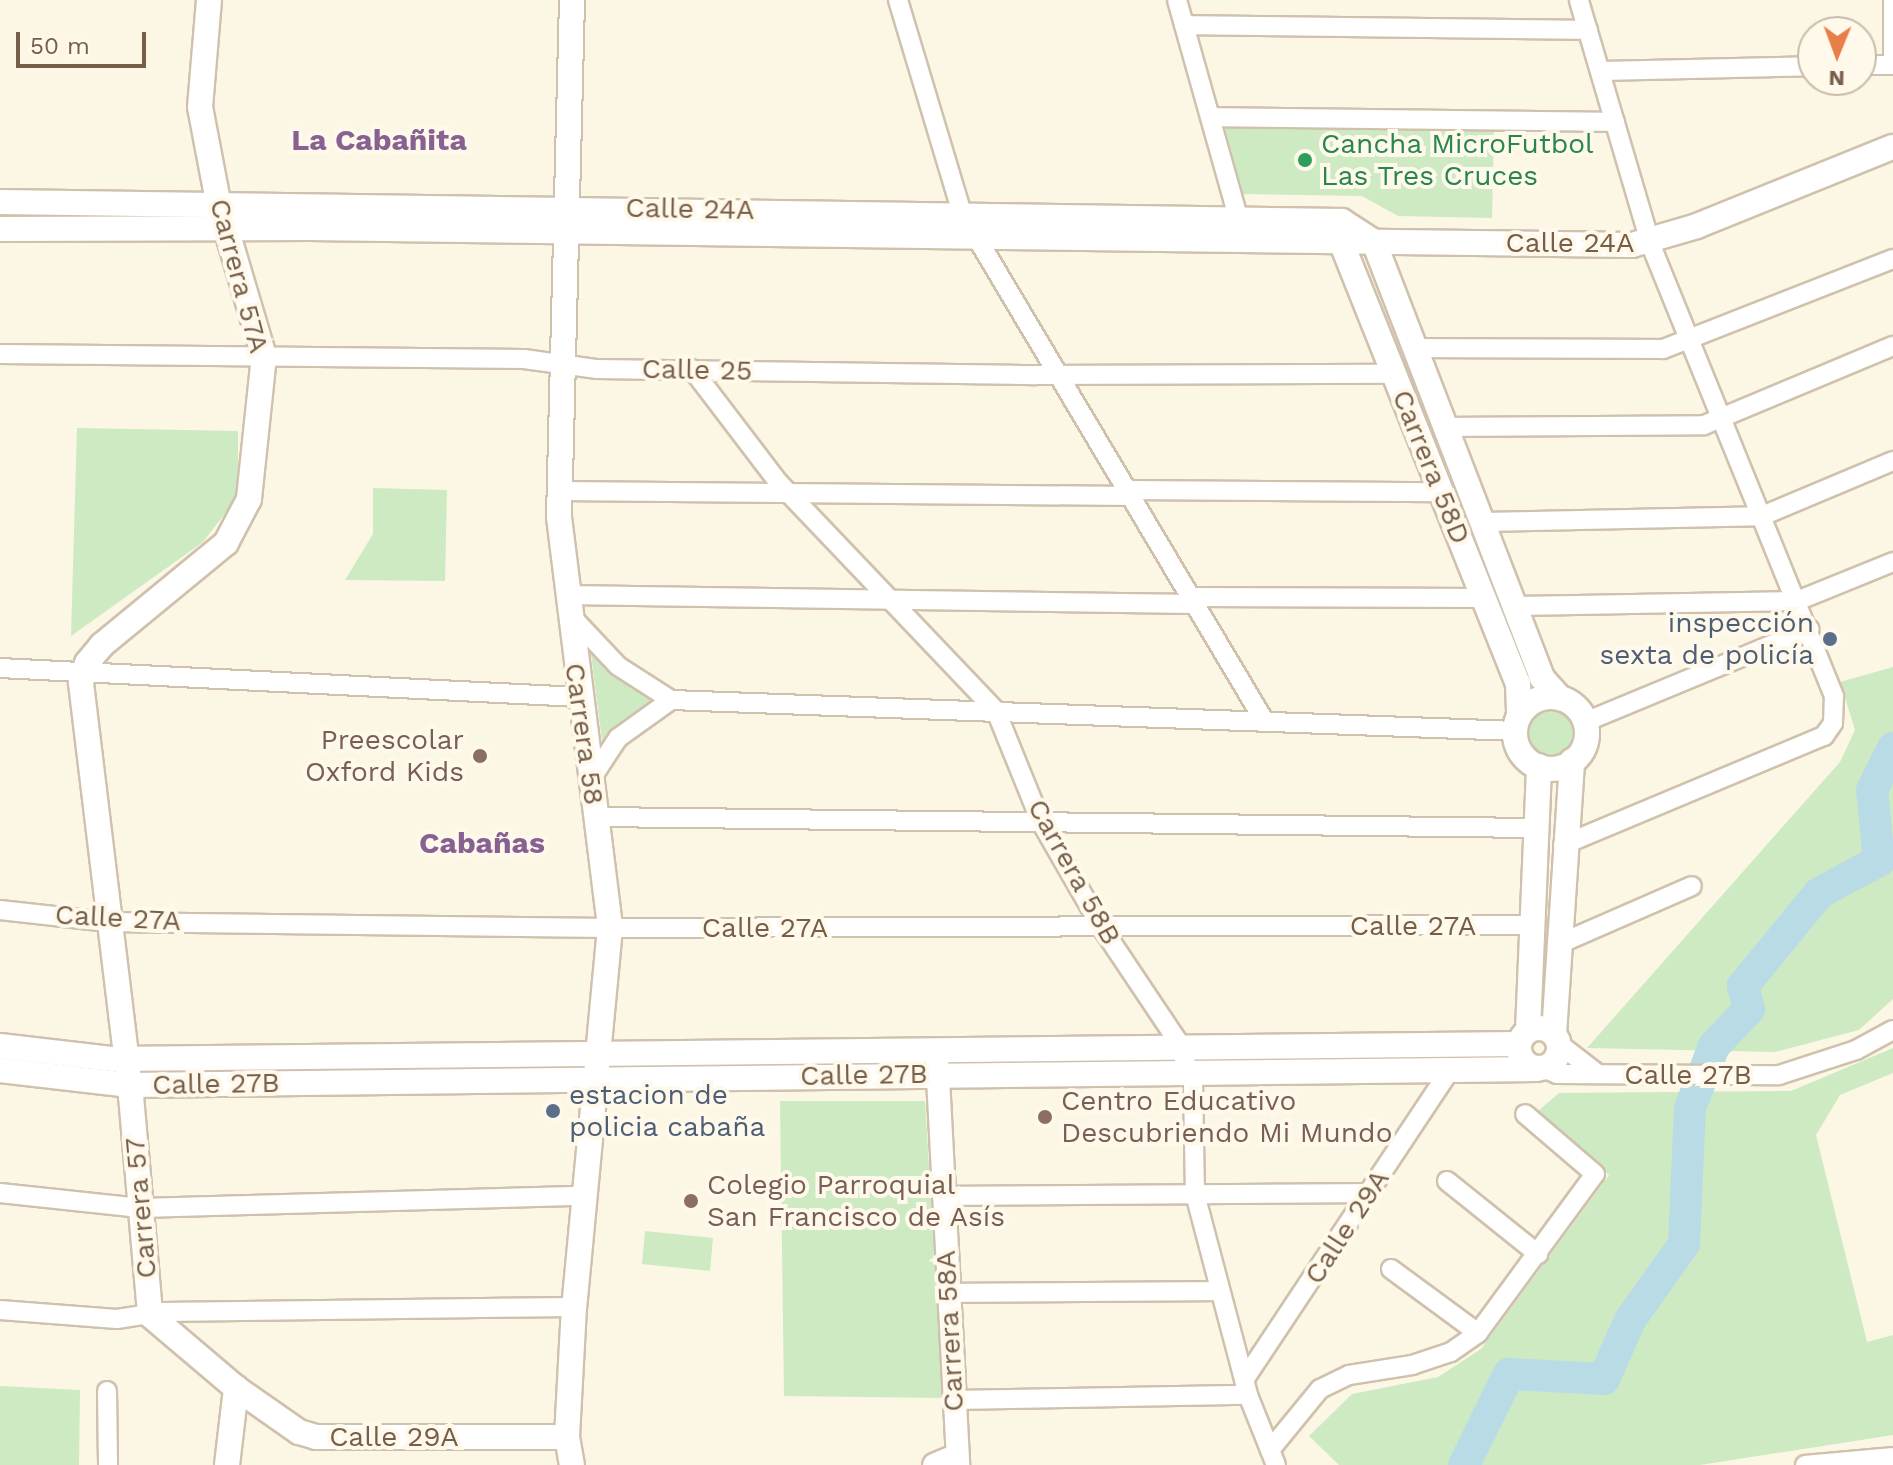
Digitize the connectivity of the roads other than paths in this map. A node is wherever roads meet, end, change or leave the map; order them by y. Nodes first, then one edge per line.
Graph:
1 (209, 0) edge
2 (572, 0) edge
3 (898, 0) edge
4 (1177, 0) edge
5 (1579, 0) edge
6 (1893, 0) edge
7 (1184, 25) junction
8 (1588, 30) junction
9 (1893, 64) edge
10 (1797, 66) edge
11 (1600, 71) junction
12 (1210, 117) junction
13 (1615, 122) junction
14 (1893, 147) edge
15 (218, 201) junction
16 (0, 202) edge
17 (962, 213) junction
18 (1238, 217) junction
19 (568, 219) junction
20 (224, 228) junction
21 (0, 229) edge
22 (1336, 230) junction
23 (976, 236) junction
24 (1374, 242) junction
25 (1650, 242) junction
26 (1893, 259) edge
27 (1688, 341) junction
28 (1893, 346) edge
29 (1415, 348) junction
30 (0, 354) edge
31 (264, 356) junction
32 (566, 364) junction
33 (692, 369) junction
34 (1058, 374) junction
35 (1394, 374) junction
36 (1722, 415) junction
37 (1445, 427) junction
38 (1893, 461) edge
39 (559, 491) junction
40 (1441, 492) junction
41 (788, 493) junction
42 (1129, 493) junction
43 (1762, 516) junction
44 (1482, 522) junction
45 (1893, 562) edge
46 (1484, 598) junction
47 (888, 599) junction
48 (1193, 601) junction
49 (1797, 601) junction
50 (567, 604) junction
51 (1514, 606) junction
52 (1809, 629) junction
53 (0, 668) edge
54 (83, 674) junction
55 (579, 697) junction
56 (1560, 698) junction
57 (671, 700) junction
58 (996, 711) junction
59 (1265, 722) junction
60 (1585, 722) junction
61 (1517, 724) junction
62 (1572, 761) junction
63 (1539, 766) junction
64 (591, 779) junction
65 (596, 817) junction
66 (1041, 822) junction
67 (1536, 828) junction
68 (1563, 845) junction
69 (1692, 886) dead end
70 (0, 910) edge
71 (108, 922) junction
72 (1532, 925) junction
73 (610, 928) junction
74 (1102, 928) junction
75 (1557, 945) junction
76 (1893, 1030) edge
77 (1524, 1037) junction
78 (1556, 1039) junction
79 (0, 1046) edge
80 (127, 1059) junction
81 (1186, 1062) junction
82 (938, 1064) junction
83 (596, 1068) junction
84 (1540, 1069) junction
85 (0, 1070) edge
86 (1448, 1073) junction
87 (1598, 1074) junction
88 (130, 1085) junction
89 (1525, 1114) dead end
90 (1447, 1181) dead end
91 (0, 1193) edge
92 (1370, 1193) junction
93 (1195, 1194) junction
94 (582, 1196) junction
95 (942, 1196) junction
96 (140, 1208) junction
97 (1538, 1254) junction
98 (1391, 1269) dead end
99 (1220, 1291) junction
100 (947, 1293) junction
101 (574, 1307) junction
102 (0, 1310) edge
103 (150, 1315) junction
104 (1478, 1333) junction
105 (236, 1388) junction
106 (1246, 1388) junction
107 (107, 1391) dead end
108 (954, 1400) junction
109 (567, 1437) junction
110 (1273, 1457) edge
111 (1893, 1457) edge
112 (958, 1460) edge
113 (108, 1465) edge
114 (227, 1465) edge
115 (572, 1465) edge
116 (934, 1465) edge
117 (1805, 1465) edge

1 - 15 main road, Carrera 57A
2 - 19 main road, Carrera 58
3 - 17 street
4 - 7 street
5 - 8 street
6 - 9 street
7 - 8 street
7 - 12 street
8 - 11 street
10 - 11 street
11 - 13 street
12 - 13 street
12 - 18 street
13 - 25 street
14 - 25 main road, Calle 24A
15 - 16 main road, Calle 24A
15 - 19 main road, Calle 24A
15 - 20 main road, Carrera 57A
17 - 18 main road, Calle 24A
17 - 19 main road, Calle 24A
17 - 23 street
18 - 22 main road, Calle 24A
19 - 20 main road, Calle 24A
19 - 23 main road, Calle 24A
19 - 32 main road, Carrera 58
20 - 21 main road, Calle 24A
20 - 31 main road, Carrera 57A
22 - 23 main road, Calle 24A
22 - 24 main road, Calle 24A
22 - 35 main road, Carrera 58D
23 - 34 street
24 - 25 main road, Calle 24A
24 - 29 main road, Carrera 58D
25 - 27 street
26 - 27 street
27 - 29 street
27 - 36 street
28 - 36 street
29 - 37 main road, Carrera 58D
30 - 31 street, Calle 25
31 - 32 street, Calle 25
31 - 54 main road, Carrera 57A
32 - 33 street, Calle 25
32 - 39 main road, Carrera 58
33 - 34 street, Calle 25
33 - 41 street, Carrera 58B
34 - 35 street, Calle 25
34 - 42 street
35 - 40 main road, Carrera 58D
36 - 37 street
36 - 43 street
37 - 44 main road, Carrera 58D
38 - 43 street
39 - 41 street
39 - 50 main road, Carrera 58
40 - 42 street
40 - 46 main road, Carrera 58D
41 - 42 street
41 - 47 street, Carrera 58B
42 - 48 street
43 - 44 street
43 - 49 street
44 - 51 main road, Carrera 58D
45 - 49 street
46 - 48 street
46 - 61 main road, Carrera 58D
47 - 48 street
47 - 50 street
47 - 58 street, Carrera 58B
48 - 59 street
49 - 51 street
49 - 52 street
50 - 55 main road, Carrera 58
50 - 57 street
51 - 56 main road, Carrera 58D
52 - 60 street
52 - 68 street
53 - 54 street
54 - 55 street
54 - 71 main road, Carrera 57
55 - 64 main road, Carrera 58
56 - 60 main road
56 - 61 main road
57 - 58 street
57 - 64 street
58 - 59 street
58 - 66 street, Carrera 58B
59 - 61 street
60 - 62 main road
61 - 63 main road
62 - 63 main road
62 - 68 main road
63 - 67 main road
64 - 65 main road, Carrera 58
65 - 66 street
65 - 73 main road, Carrera 58
66 - 67 street
66 - 74 street, Carrera 58B
67 - 72 main road
68 - 75 main road
69 - 75 street
70 - 71 street, Calle 27A
71 - 73 street, Calle 27A
71 - 80 main road, Carrera 57
72 - 74 street, Calle 27A
72 - 77 main road
73 - 74 street, Calle 27A
73 - 83 main road, Carrera 58
74 - 81 street, Carrera 58B
75 - 78 main road
76 - 87 street, Calle 27B
77 - 78 main road
77 - 81 main road, Calle 27B
77 - 84 main road
78 - 84 main road
78 - 87 street, Calle 27B
79 - 80 main road, Calle 27B
80 - 83 main road, Calle 27B
80 - 88 main road, Carrera 57
81 - 82 main road, Calle 27B
81 - 86 main road, Calle 27B
81 - 93 street
82 - 83 main road, Calle 27B
82 - 95 street, Carrera 58A
83 - 88 main road, Calle 27B
83 - 94 main road, Carrera 58
84 - 86 main road, Calle 27B
84 - 87 street, Calle 27B
85 - 88 main road, Calle 27B
86 - 92 street, Calle 29A
88 - 96 main road, Carrera 57
89 - 97 street
90 - 97 street
91 - 96 street
92 - 93 street
92 - 106 street, Calle 29A
93 - 95 street
93 - 99 street
94 - 96 street
94 - 101 main road, Carrera 58
95 - 100 street, Carrera 58A
96 - 103 main road, Carrera 57
97 - 104 street
98 - 104 street
99 - 100 street
99 - 106 street
100 - 108 street, Carrera 58A
101 - 103 street
101 - 109 main road, Carrera 58
102 - 103 street
103 - 105 main road, Carrera 57
104 - 110 street
105 - 109 main road, Calle 29A
105 - 114 main road
106 - 108 street
106 - 110 street
107 - 113 street
108 - 112 street, Carrera 58A
109 - 115 main road, Carrera 58
111 - 117 street
112 - 116 street

